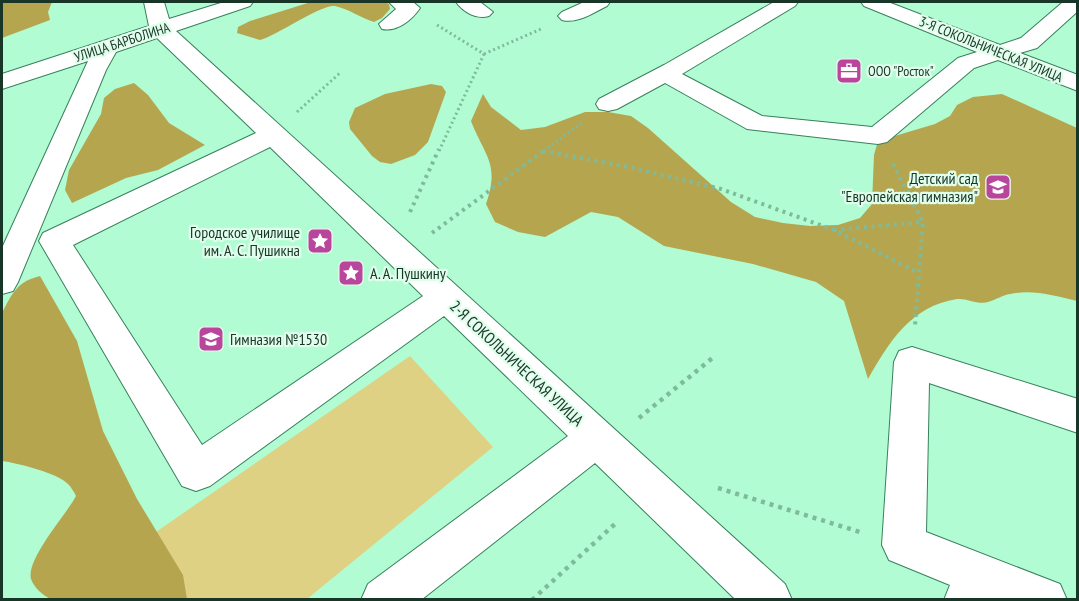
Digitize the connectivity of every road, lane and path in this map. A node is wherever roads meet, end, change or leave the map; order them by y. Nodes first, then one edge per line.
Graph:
1 (243, 2) edge
2 (600, 2) edge
3 (788, 2) edge
4 (871, 2) edge
5 (1075, 2) edge
6 (404, 5) edge
7 (157, 15) edge
8 (569, 16) joint
9 (390, 24) dead end
10 (108, 46) junction
11 (1000, 53) junction
12 (484, 54) junction
13 (341, 72) dead end
14 (665, 74) junction
15 (2, 82) edge
16 (1077, 84) edge
17 (608, 104) joint
18 (284, 125) junction
19 (878, 136) junction
20 (543, 152) junction
21 (409, 216) dead end
22 (923, 222) junction
23 (834, 230) junction
24 (430, 234) dead end
25 (919, 273) junction
26 (2, 282) edge
27 (447, 297) junction
28 (715, 356) dead end
29 (912, 362) junction
30 (1077, 416) edge
31 (639, 418) dead end
32 (596, 437) junction
33 (718, 488) dead end
34 (616, 523) dead end
35 (904, 545) junction
36 (977, 588) edge
37 (384, 600) edge
38 (532, 600) edge
39 (769, 600) edge
40 (1044, 600) edge

1 - 7 street, УЛИЦА БАРБОЛИНА
2 - 8 street
3 - 14 street
4 - 11 street, 3-Я СОКОЛЬНИЧЕСКАЯ УЛИЦА
5 - 11 street
6 - 9 street
6 - 12 path
7 - 10 street, УЛИЦА БАРБОЛИНА
7 - 18 street, 2-Я СОКОЛЬНИЧЕСКАЯ УЛИЦА
8 - 12 path
10 - 15 street, УЛИЦА БАРБОЛИНА
10 - 26 street
11 - 16 street, 3-Я СОКОЛЬНИЧЕСКАЯ УЛИЦА
11 - 19 street
12 - 21 path
13 - 18 path
14 - 17 street
14 - 19 street
17 - 20 path
18 - 27 street, 2-Я СОКОЛЬНИЧЕСКАЯ УЛИЦА
18 - 27 street
19 - 22 path
20 - 23 path
20 - 24 path
22 - 23 path
22 - 25 path
23 - 25 path
25 - 29 path
27 - 32 street, 2-Я СОКОЛЬНИЧЕСКАЯ УЛИЦА
28 - 31 path
29 - 30 street
29 - 35 street
32 - 37 street
32 - 39 street, 2-Я СОКОЛЬНИЧЕСКАЯ УЛИЦА
33 - 35 path
34 - 38 path
35 - 36 street
36 - 40 street

